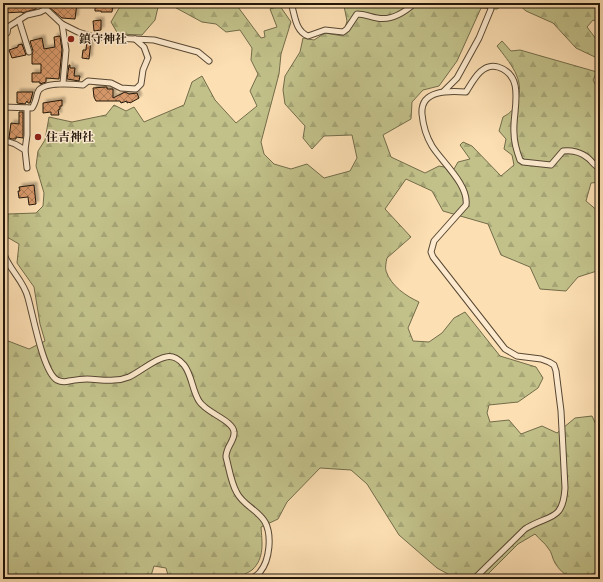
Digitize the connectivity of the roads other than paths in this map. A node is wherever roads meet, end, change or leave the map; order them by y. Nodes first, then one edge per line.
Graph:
1 (44, 3) edge
2 (291, 3) edge
3 (415, 3) edge
4 (489, 3) edge
5 (46, 9) junction
6 (19, 20) junction
7 (62, 24) junction
8 (3, 34) edge
9 (135, 39) junction
10 (29, 52) dead end
11 (209, 61) dead end
12 (63, 83) junction
13 (444, 91) junction
14 (3, 107) edge
15 (27, 108) junction
16 (3, 140) edge
17 (25, 150) junction
18 (27, 168) dead end
19 (600, 168) edge
20 (3, 251) edge
21 (600, 577) edge
22 (250, 579) edge
23 (474, 579) edge
24 (595, 579) edge

1 - 5 street
2 - 3 street
4 - 13 street
5 - 6 street
5 - 7 street
6 - 8 street
6 - 10 street
7 - 9 street
7 - 12 street
9 - 11 street
9 - 12 street
12 - 15 street
13 - 19 street
13 - 23 street
14 - 15 street
15 - 17 street
16 - 17 street
17 - 18 street
20 - 22 street
21 - 24 street

